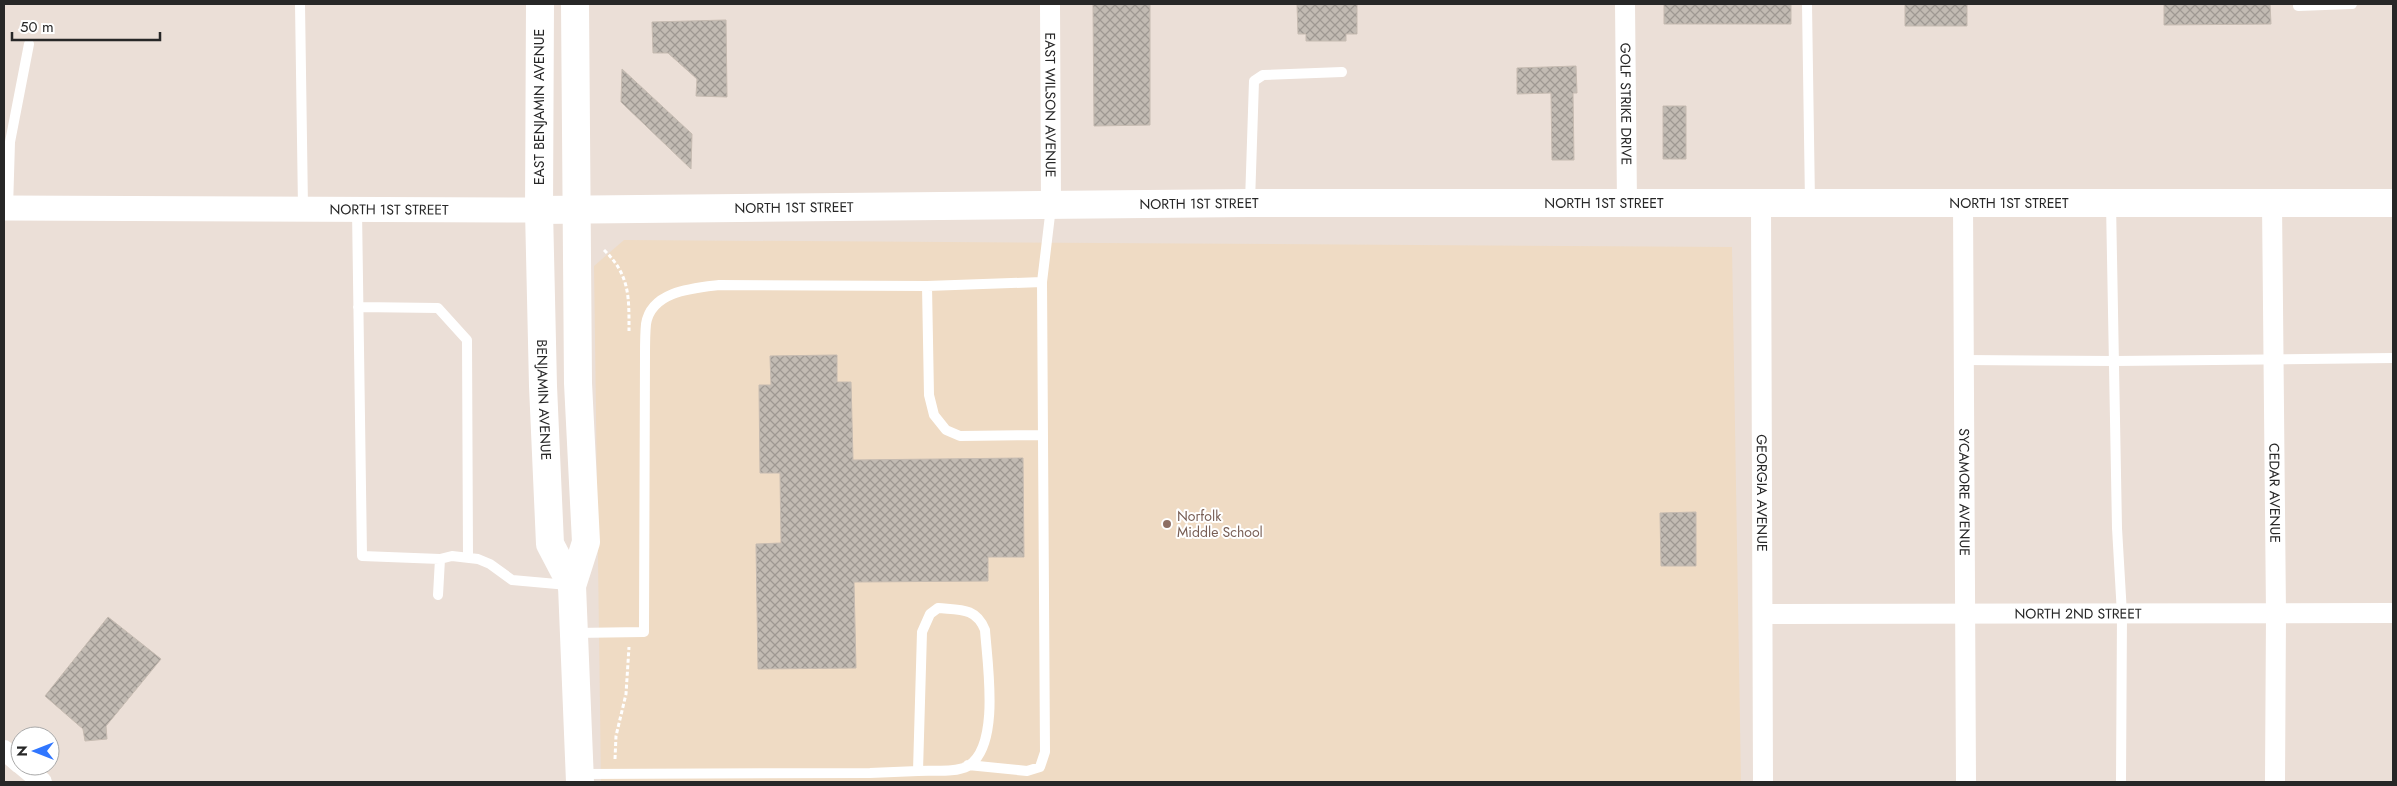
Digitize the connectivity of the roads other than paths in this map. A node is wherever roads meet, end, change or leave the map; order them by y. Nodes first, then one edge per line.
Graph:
1 (300, 4) edge
2 (540, 4) edge
3 (576, 4) edge
4 (1050, 4) edge
5 (1625, 4) edge
6 (1807, 4) edge
7 (2298, 4) edge
8 (2352, 4) edge
9 (29, 44) dead end
10 (1342, 72) dead end
11 (1964, 202) junction
12 (2111, 202) junction
13 (1250, 203) junction
14 (1761, 203) junction
15 (1810, 203) junction
16 (2272, 203) junction
17 (2393, 203) edge
18 (1627, 204) junction
19 (1051, 206) junction
20 (6, 208) edge
21 (303, 208) junction
22 (357, 208) junction
23 (539, 210) junction
24 (576, 210) junction
25 (1042, 282) junction
26 (927, 286) junction
27 (358, 306) junction
28 (2393, 358) edge
29 (1964, 360) junction
30 (2274, 360) junction
31 (2115, 361) junction
32 (1044, 434) junction
33 (468, 557) junction
34 (440, 559) junction
35 (572, 586) junction
36 (438, 595) dead end
37 (2393, 613) edge
38 (1763, 614) junction
39 (2122, 614) junction
40 (2276, 614) junction
41 (1965, 615) junction
42 (574, 634) junction
43 (968, 765) junction
44 (918, 771) junction
45 (580, 778) edge
46 (1764, 782) edge
47 (1966, 782) edge
48 (2121, 782) edge
49 (2275, 782) edge

1 - 21 lane
2 - 23 main road, EAST BENJAMIN AVENUE
3 - 24 main road
4 - 19 street, EAST WILSON AVENUE
5 - 18 street, GOLF STRIKE DRIVE
6 - 15 lane
7 - 8 lane
9 - 20 lane
10 - 13 lane
11 - 12 main road, NORTH 1ST STREET
11 - 15 main road, NORTH 1ST STREET
11 - 29 street, SYCAMORE AVENUE
12 - 16 main road, NORTH 1ST STREET
12 - 31 lane
13 - 18 main road, NORTH 1ST STREET
13 - 19 main road, NORTH 1ST STREET
14 - 15 main road, NORTH 1ST STREET
14 - 18 main road, NORTH 1ST STREET
14 - 38 street, GEORGIA AVENUE
16 - 17 main road, NORTH 1ST STREET
16 - 30 street, CEDAR AVENUE
19 - 24 main road, NORTH 1ST STREET
19 - 25 lane
20 - 21 street, NORTH 1ST STREET
21 - 22 street, NORTH 1ST STREET
22 - 23 street, NORTH 1ST STREET
22 - 27 lane
23 - 24 main road, NORTH 1ST STREET
23 - 35 main road, BENJAMIN AVENUE
24 - 35 main road, BENJAMIN AVENUE
25 - 26 lane
25 - 32 lane
26 - 32 lane
26 - 42 lane
27 - 33 lane
27 - 34 lane
28 - 30 lane
29 - 31 lane
29 - 41 street, SYCAMORE AVENUE
30 - 31 lane
30 - 40 street, CEDAR AVENUE
31 - 39 lane
32 - 43 lane
33 - 34 lane
33 - 35 lane
34 - 36 lane
35 - 42 main road, BENJAMIN AVENUE
37 - 40 street, NORTH 2ND STREET
38 - 41 street, NORTH 2ND STREET
38 - 46 street, GEORGIA AVENUE
39 - 40 street, NORTH 2ND STREET
39 - 41 street, NORTH 2ND STREET
39 - 48 lane
40 - 49 street, CEDAR AVENUE
41 - 47 street, SYCAMORE AVENUE
42 - 45 main road, BENJAMIN AVENUE
43 - 44 lane
43 - 44 lane
44 - 45 lane

